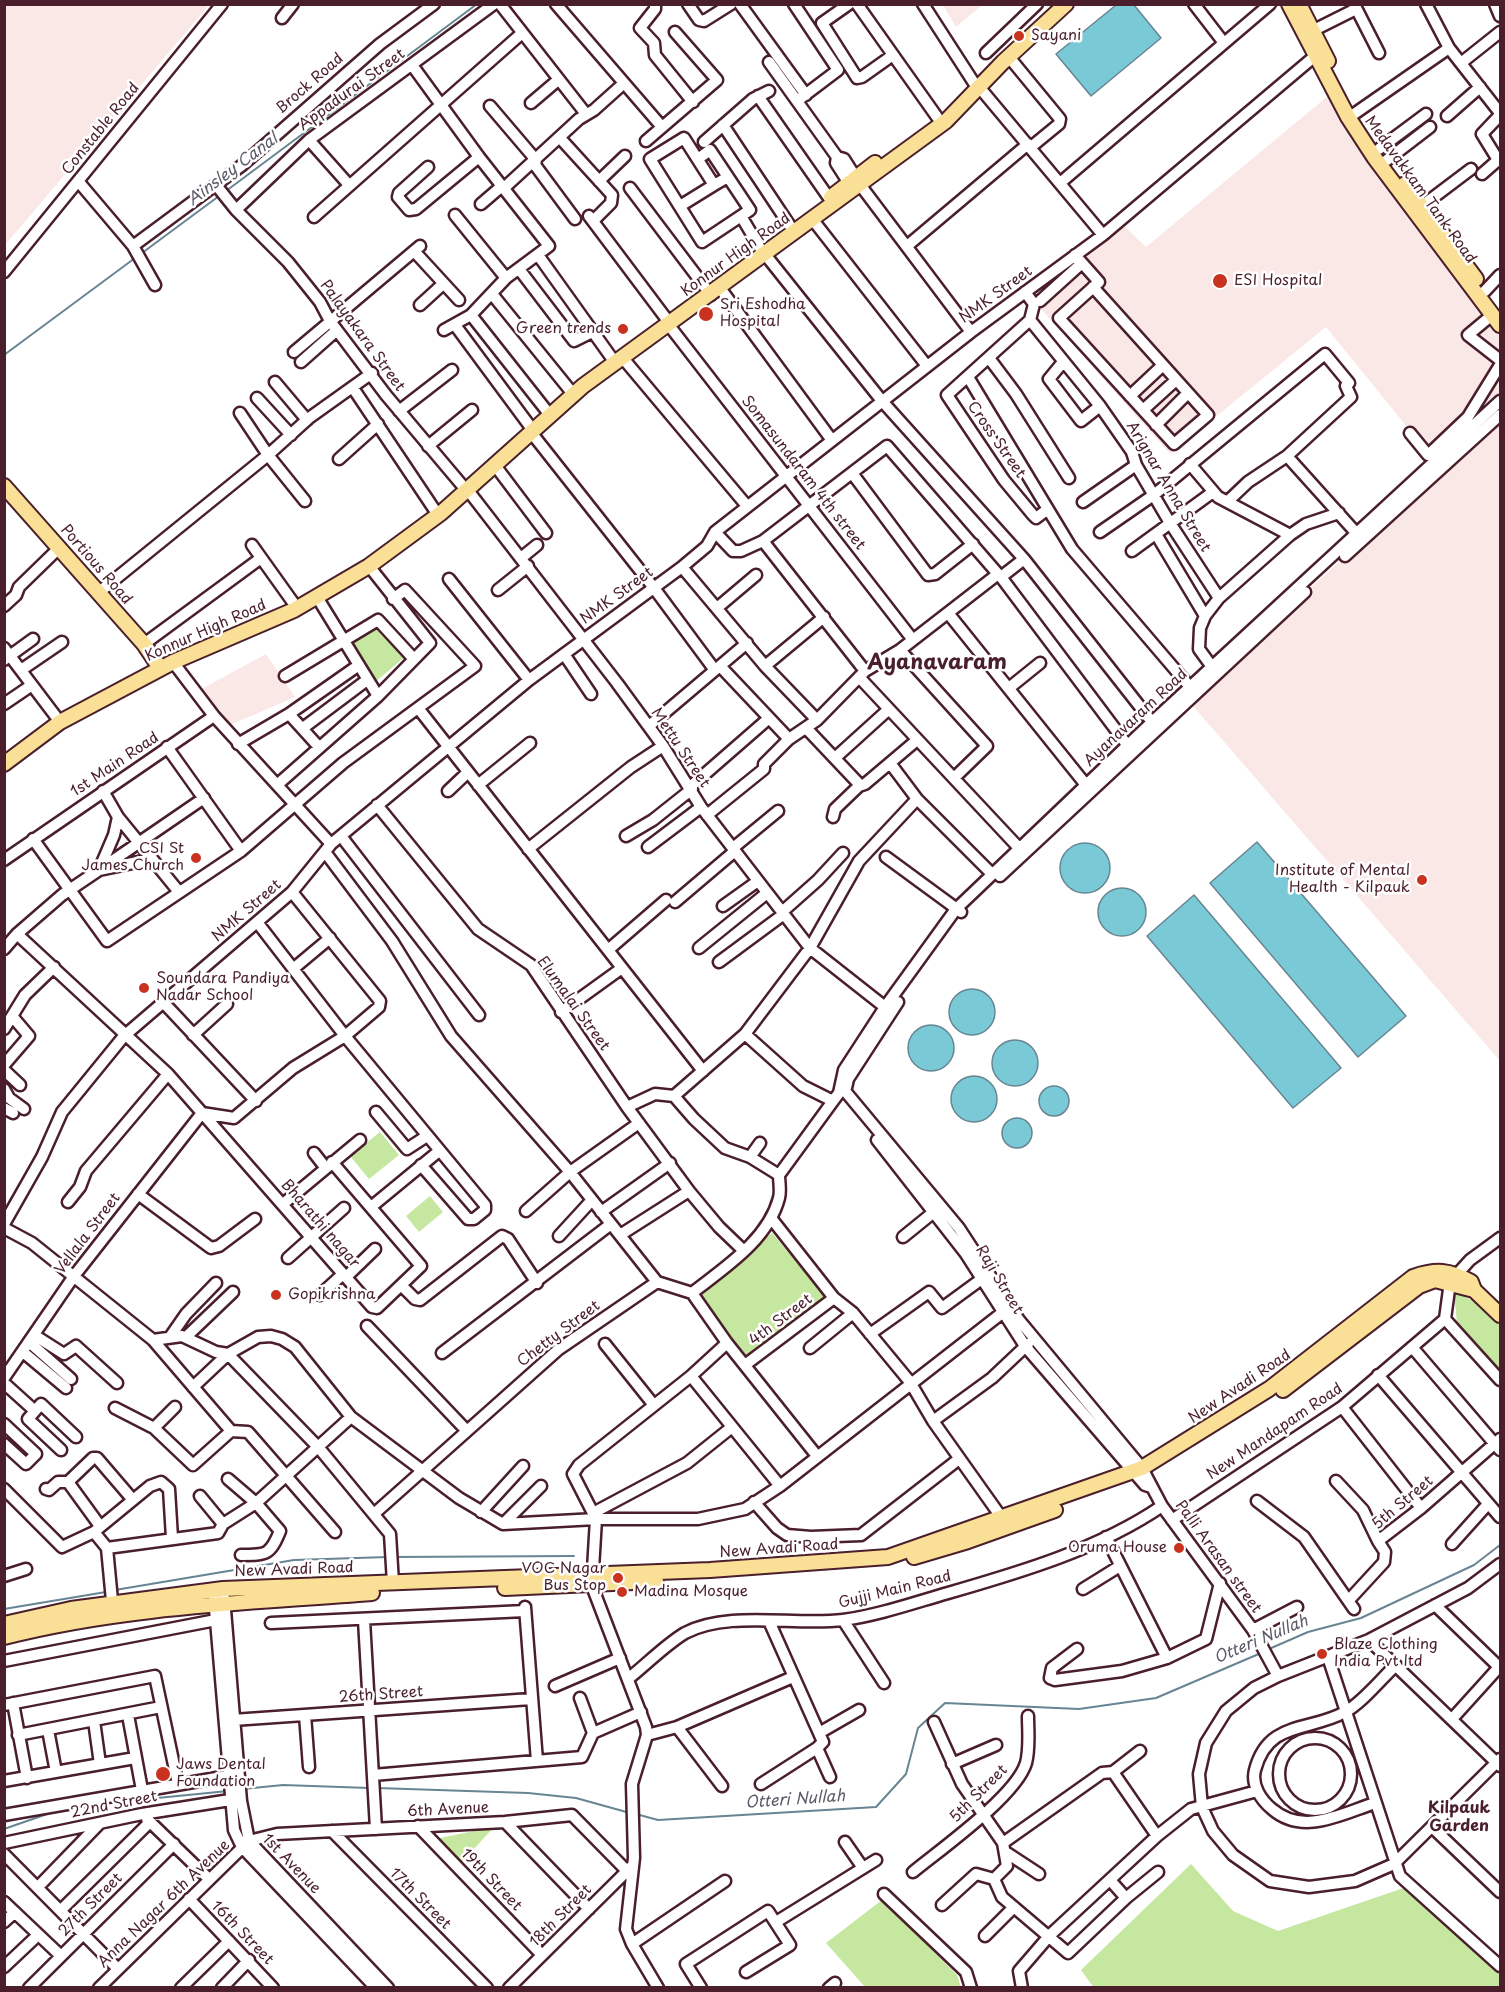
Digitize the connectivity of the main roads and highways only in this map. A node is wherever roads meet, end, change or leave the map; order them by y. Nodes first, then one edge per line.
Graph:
1 (1058, 4) edge
2 (1066, 4) edge
3 (1289, 4) edge
4 (1299, 4) edge
5 (977, 85) junction
6 (855, 184) junction
7 (761, 253) junction
8 (1498, 317) edge
9 (617, 357) junction
10 (530, 428) junction
11 (4, 486) edge
12 (464, 487) junction
13 (421, 526) junction
14 (167, 665) junction
15 (4, 764) edge
16 (1500, 1315) edge
17 (594, 1580) junction
18 (219, 1596) junction
19 (113, 1610) junction
20 (4, 1624) edge
21 (4, 1637) edge

1 - 5 main road, Konnur High Road
2 - 5 main road, Konnur High Road
3 - 8 main road, Medavakkam Tank Road
4 - 8 main road, Medavakkam Tank Road
5 - 6 main road, Konnur High Road
5 - 6 main road, Konnur High Road
6 - 7 main road, Konnur High Road
6 - 7 main road, Konnur High Road
7 - 9 main road, Konnur High Road
9 - 10 main road, Konnur High Road
9 - 10 main road, Konnur High Road
10 - 12 main road, Konnur High Road
10 - 12 main road, Konnur High Road
11 - 14 main road, Portious Road
12 - 13 main road, Konnur High Road
12 - 13 main road, Konnur High Road
13 - 14 main road, Konnur High Road
14 - 15 main road, Konnur High Road
16 - 17 main road, New Avadi Road
17 - 18 main road, New Avadi Road
17 - 18 main road, New Avadi Road
18 - 19 main road, New Avadi Road
19 - 20 main road, New Avadi Road
19 - 21 main road, New Avadi Road

